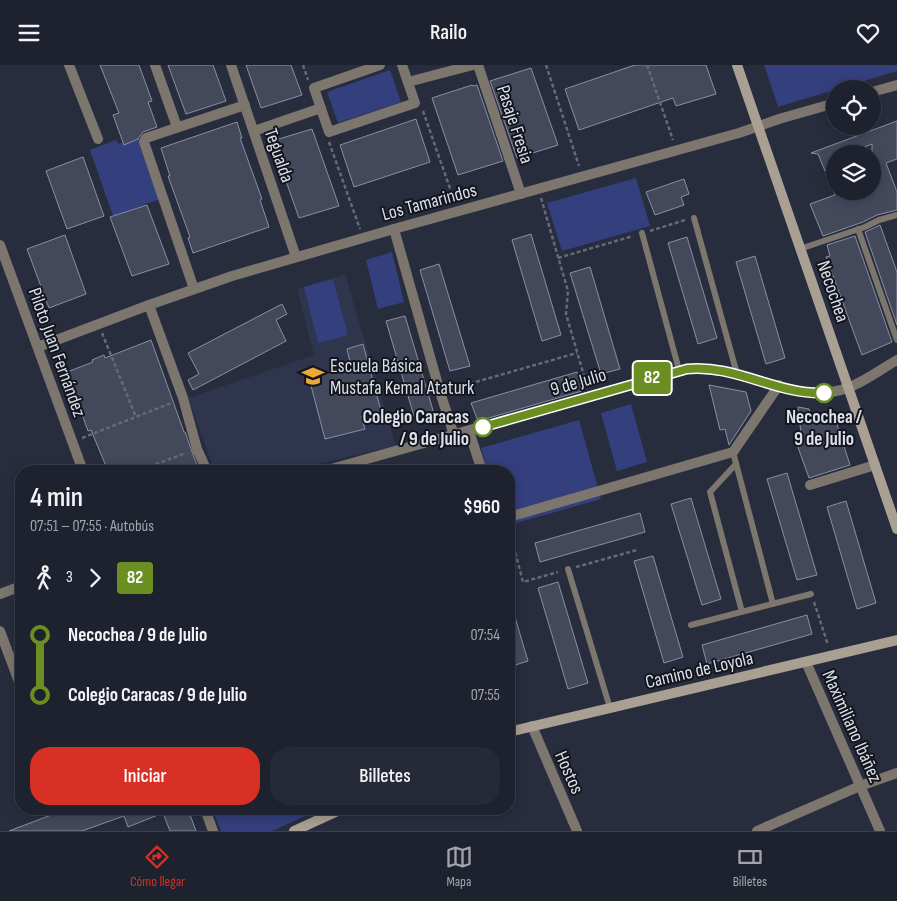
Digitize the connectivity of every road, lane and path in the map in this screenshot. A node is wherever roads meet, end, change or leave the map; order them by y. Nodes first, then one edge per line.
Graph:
1 (69, 65) edge
2 (155, 65) edge
3 (231, 65) edge
4 (380, 65) edge
5 (402, 65) edge
6 (473, 65) edge
7 (478, 65) edge
8 (546, 65) edge
9 (647, 65) edge
10 (737, 65) edge
11 (408, 82) junction
12 (897, 85) edge
13 (881, 89) edge
14 (415, 103) junction
15 (245, 105) junction
16 (826, 106) edge
17 (320, 108) junction
18 (758, 126) junction
19 (177, 127) junction
20 (254, 131) junction
21 (329, 132) junction
22 (98, 139) dead end
23 (677, 151) junction
24 (583, 177) junction
25 (538, 190) junction
26 (521, 194) junction
27 (458, 211) junction
28 (897, 215) edge
29 (694, 218) joint
30 (394, 229) junction
31 (858, 229) junction
32 (642, 233) junction
33 (363, 238) junction
34 (0, 245) edge
35 (800, 249) junction
36 (296, 257) junction
37 (558, 258) junction
38 (194, 289) junction
39 (148, 305) junction
40 (98, 324) junction
41 (897, 340) edge
42 (38, 347) junction
43 (577, 353) junction
44 (897, 360) edge
45 (679, 370) junction
46 (737, 374) junction
47 (779, 385) junction
48 (848, 388) junction
49 (440, 392) junction
50 (590, 396) junction
51 (183, 399) junction
52 (136, 417) junction
53 (470, 431) junction
54 (454, 435) junction
55 (72, 442) junction
56 (197, 449) junction
57 (733, 452) junction
58 (736, 464) junction
59 (81, 465) edge
60 (153, 465) edge
61 (204, 465) edge
62 (346, 465) edge
63 (480, 465) edge
64 (875, 465) junction
65 (810, 485) dead end
66 (515, 515) edge
67 (897, 529) edge
68 (568, 569) dead end
69 (15, 588) edge
70 (0, 593) edge
71 (811, 594) joint
72 (772, 604) junction
73 (742, 612) junction
74 (691, 625) dead end
75 (0, 631) edge
76 (897, 640) edge
77 (831, 655) junction
78 (806, 661) junction
79 (15, 671) edge
80 (610, 708) junction
81 (532, 727) junction
82 (515, 731) edge
83 (897, 773) edge
84 (860, 786) junction
85 (207, 815) edge
86 (329, 815) edge
87 (213, 831) edge
88 (294, 831) edge
89 (577, 831) edge
90 (757, 831) edge
91 (880, 831) edge

1 - 22 street
2 - 19 street
3 - 15 street, Tegualda
4 - 17 street
5 - 11 street
6 - 11 street
7 - 26 street, Pasaje Fresia
8 - 24 path
9 - 23 path
10 - 18 street, Necochea
11 - 14 street
12 - 13 street
14 - 21 street
14 - 27 path
15 - 19 street
15 - 20 street, Tegualda
16 - 18 street, Los Tamarindos
17 - 20 street
17 - 21 street
18 - 23 street, Los Tamarindos
18 - 35 street, Necochea
19 - 38 street
20 - 36 street, Tegualda
21 - 33 path
23 - 24 street, Los Tamarindos
24 - 25 street, Los Tamarindos
25 - 26 street, Los Tamarindos
25 - 37 path
26 - 27 street, Los Tamarindos
27 - 30 street, Los Tamarindos
28 - 31 lane
29 - 32 path
29 - 46 lane
30 - 33 street, Los Tamarindos
30 - 49 street
31 - 35 lane
31 - 41 lane
32 - 37 path
32 - 45 lane
33 - 36 street, Los Tamarindos
34 - 42 street, Piloto Juan Fernández
35 - 48 street, Necochea
36 - 38 street, Los Tamarindos
37 - 43 path
38 - 39 street, Los Tamarindos
39 - 40 street, Los Tamarindos
39 - 51 street
40 - 42 street, Los Tamarindos
40 - 52 path
42 - 55 street, Piloto Juan Fernández
43 - 49 path
43 - 50 path
44 - 48 street, 9 de Julio
45 - 46 street, 9 de Julio
45 - 50 street, 9 de Julio
46 - 47 street, 9 de Julio
47 - 48 street, 9 de Julio
47 - 57 street
48 - 64 street, Necochea
49 - 54 street
50 - 53 street, 9 de Julio
51 - 52 path
51 - 56 street
52 - 55 path
53 - 54 street, 9 de Julio
53 - 63 street
54 - 62 street, 9 de Julio
55 - 59 street, Piloto Juan Fernández
56 - 60 path
56 - 61 street
57 - 58 lane
57 - 66 street
58 - 72 lane
58 - 73 lane
64 - 65 street
64 - 67 street, Necochea
68 - 80 lane
69 - 70 street
71 - 72 lane
71 - 77 path
72 - 73 lane
73 - 74 lane
75 - 79 street
76 - 77 street, Camino de Loyola
77 - 78 street, Camino de Loyola
78 - 80 street, Camino de Loyola
78 - 84 street, Maximiliano Ibáñez
80 - 81 street, Camino de Loyola
81 - 82 street, Camino de Loyola
81 - 89 street, Hostos
83 - 84 street
84 - 90 street
84 - 91 street, Maximiliano Ibáñez
85 - 87 street
86 - 88 street

